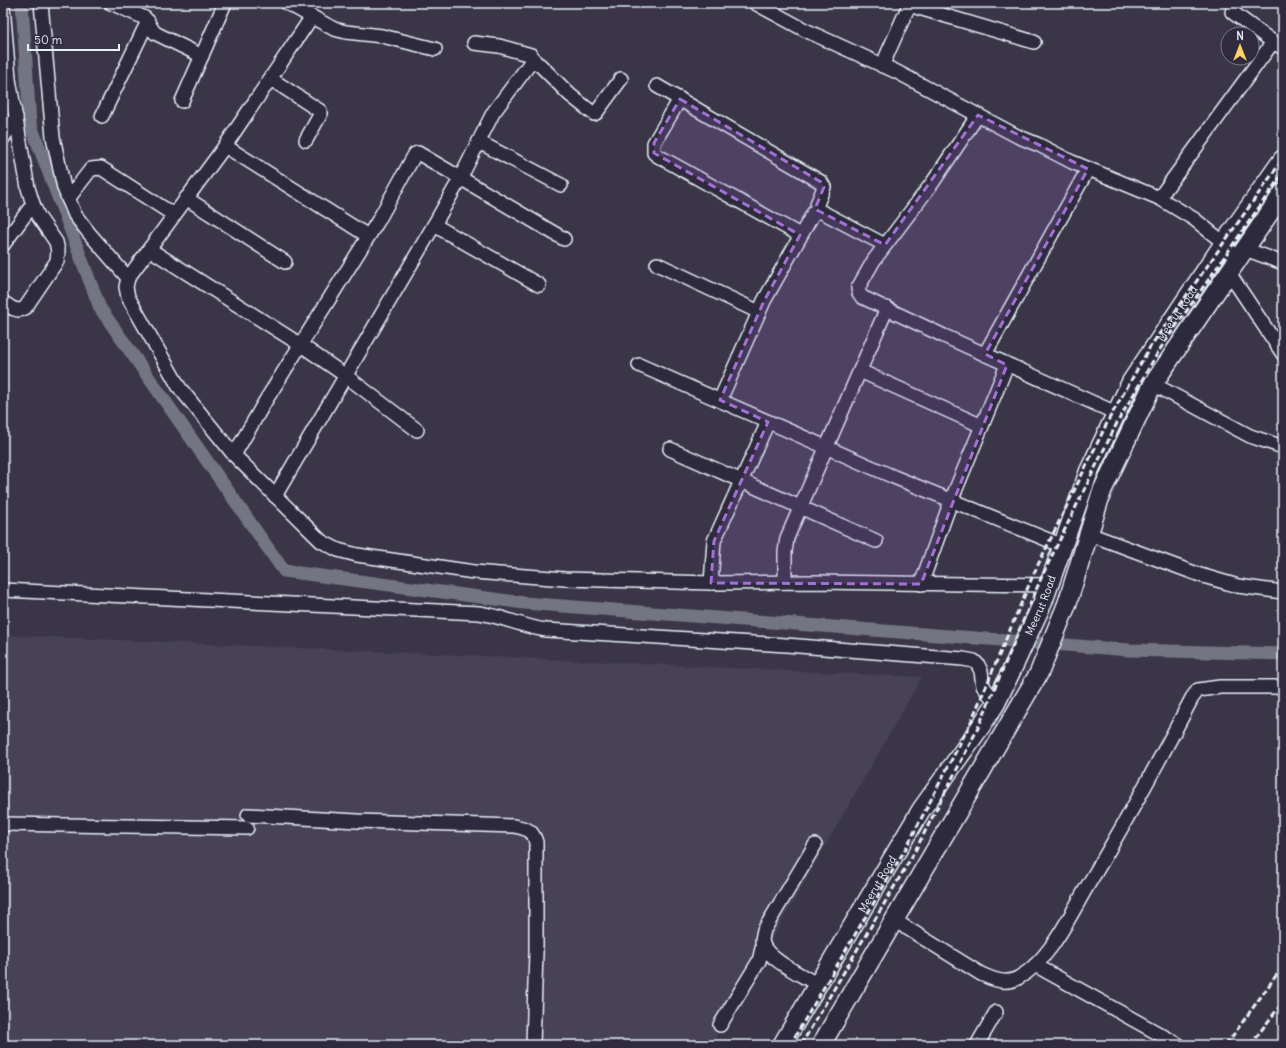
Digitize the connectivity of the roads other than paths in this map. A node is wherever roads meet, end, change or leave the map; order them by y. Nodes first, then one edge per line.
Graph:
1 (41, 3) edge
2 (111, 3) edge
3 (225, 3) edge
4 (287, 3) edge
5 (755, 3) edge
6 (910, 4) edge
7 (3, 6) edge
8 (1232, 12) dead end
9 (311, 18) junction
10 (148, 21) junction
11 (1034, 42) dead end
12 (474, 43) dead end
13 (1278, 45) edge
14 (435, 49) dead end
15 (202, 56) junction
16 (536, 63) junction
17 (882, 66) junction
18 (271, 79) junction
19 (621, 79) dead end
20 (657, 86) dead end
21 (680, 99) junction
22 (182, 101) dead end
23 (978, 115) junction
24 (102, 116) dead end
25 (16, 117) junction
26 (3, 138) edge
27 (306, 140) dead end
28 (479, 142) junction
29 (225, 146) junction
30 (1283, 159) edge
31 (1088, 169) junction
32 (460, 179) junction
33 (561, 184) dead end
34 (1283, 193) edge
35 (186, 198) junction
36 (1158, 198) junction
37 (68, 199) junction
38 (33, 204) junction
39 (817, 212) junction
40 (174, 215) junction
41 (434, 225) junction
42 (368, 236) junction
43 (800, 236) junction
44 (564, 239) dead end
45 (1224, 243) junction
46 (3, 245) edge
47 (885, 245) junction
48 (149, 249) junction
49 (1237, 261) junction
50 (285, 262) dead end
51 (657, 264) dead end
52 (1283, 264) edge
53 (128, 278) junction
54 (539, 285) dead end
55 (3, 302) edge
56 (887, 308) junction
57 (759, 312) junction
58 (301, 346) junction
59 (985, 354) junction
60 (1283, 354) edge
61 (639, 364) dead end
62 (1008, 364) junction
63 (860, 371) junction
64 (346, 376) junction
65 (1153, 384) junction
66 (720, 400) junction
67 (1116, 413) junction
68 (768, 422) junction
69 (982, 426) junction
70 (417, 430) dead end
71 (826, 447) junction
72 (1283, 447) edge
73 (670, 449) dead end
74 (234, 456) junction
75 (741, 482) junction
76 (275, 496) junction
77 (951, 501) junction
78 (800, 508) junction
79 (1089, 534) junction
80 (876, 541) dead end
81 (1063, 546) junction
82 (785, 582) junction
83 (712, 583) junction
84 (921, 584) junction
85 (3, 590) edge
86 (1283, 592) edge
87 (1046, 594) junction
88 (1283, 687) edge
89 (996, 703) junction
90 (3, 824) edge
91 (815, 845) dead end
92 (894, 920) junction
93 (762, 944) junction
94 (1035, 965) junction
95 (818, 984) junction
96 (996, 1012) dead end
97 (720, 1025) dead end
98 (984, 1043) edge
99 (532, 1045) edge
100 (782, 1045) edge
101 (821, 1045) edge
102 (1179, 1045) edge

1 - 37 street
2 - 10 street
3 - 15 street
4 - 9 street
5 - 17 street
6 - 11 street
6 - 17 street
7 - 25 street
8 - 13 street
9 - 14 street
9 - 18 street
10 - 15 street
10 - 24 street
12 - 16 street
13 - 36 street
15 - 22 street
16 - 19 street
16 - 28 street
17 - 23 street
18 - 27 street
18 - 29 street
20 - 21 street
21 - 39 street
21 - 43 street
23 - 31 street
23 - 47 street
25 - 26 street
25 - 38 street
28 - 32 street
28 - 33 street
29 - 35 street
29 - 42 street
30 - 45 highway, Meerut Road
31 - 36 street
31 - 59 street
32 - 41 street
32 - 42 street
32 - 44 street
34 - 49 highway, Meerut Road
35 - 40 street
35 - 50 street
36 - 45 street
37 - 40 street
37 - 53 street
38 - 46 street
38 - 55 street
39 - 43 street
39 - 47 street
40 - 48 street
41 - 54 street
41 - 64 street
42 - 58 street
43 - 57 street
45 - 49 street
45 - 67 highway, Meerut Road
47 - 56 street
48 - 53 street
48 - 58 street
49 - 52 street
49 - 60 street
49 - 65 highway, Meerut Road
51 - 57 street
53 - 74 street
56 - 59 street
56 - 63 street
57 - 66 street
58 - 64 street
58 - 74 street
59 - 62 street
61 - 66 street
62 - 67 street
62 - 69 street
63 - 69 street
63 - 71 street
64 - 70 street
64 - 76 street
65 - 72 street
65 - 79 highway, Meerut Road
66 - 68 street
67 - 81 highway, Meerut Road
68 - 71 street
68 - 75 street
69 - 77 street
71 - 77 street
71 - 78 street
73 - 75 street
74 - 76 street
75 - 78 street
75 - 83 street
76 - 83 street
77 - 81 street
77 - 84 street
78 - 80 street
78 - 82 street
79 - 86 street
79 - 92 highway, Meerut Road
81 - 87 highway, Meerut Road
82 - 83 street
82 - 84 street
84 - 87 street
85 - 89 street
87 - 89 highway, Meerut Road
88 - 94 street
89 - 95 highway, Meerut Road
90 - 99 street
91 - 93 street
92 - 94 street
92 - 101 highway, Meerut Road
93 - 95 street
93 - 97 street
94 - 102 street
95 - 100 highway, Meerut Road
96 - 98 street

